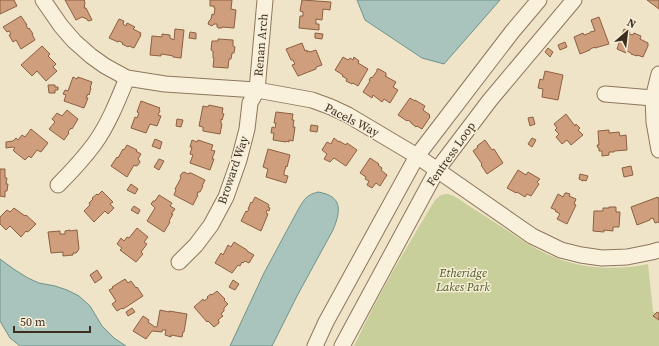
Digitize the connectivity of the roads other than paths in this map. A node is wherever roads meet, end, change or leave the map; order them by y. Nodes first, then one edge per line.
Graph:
1 (44, 0) edge
2 (265, 0) edge
3 (539, 0) edge
4 (574, 0) edge
5 (659, 74) edge
6 (128, 78) junction
7 (257, 90) junction
8 (605, 94) dead end
9 (653, 98) junction
10 (659, 150) edge
11 (417, 156) junction
12 (437, 170) junction
13 (58, 185) dead end
14 (659, 250) edge
15 (179, 262) dead end
16 (315, 346) edge
17 (342, 346) edge

1 - 6 street, Pacels Way
2 - 7 street, Renan Arch
3 - 11 street, Fentress Loop
4 - 12 street, Fentress Loop
5 - 9 street
6 - 7 street, Pacels Way
6 - 13 street
7 - 11 street, Pacels Way
7 - 15 street, Broward Way
8 - 9 street
9 - 10 street
11 - 12 street, Pacels Way
11 - 16 street, Fentress Loop
12 - 14 street, Pacels Way
12 - 17 street, Fentress Loop

